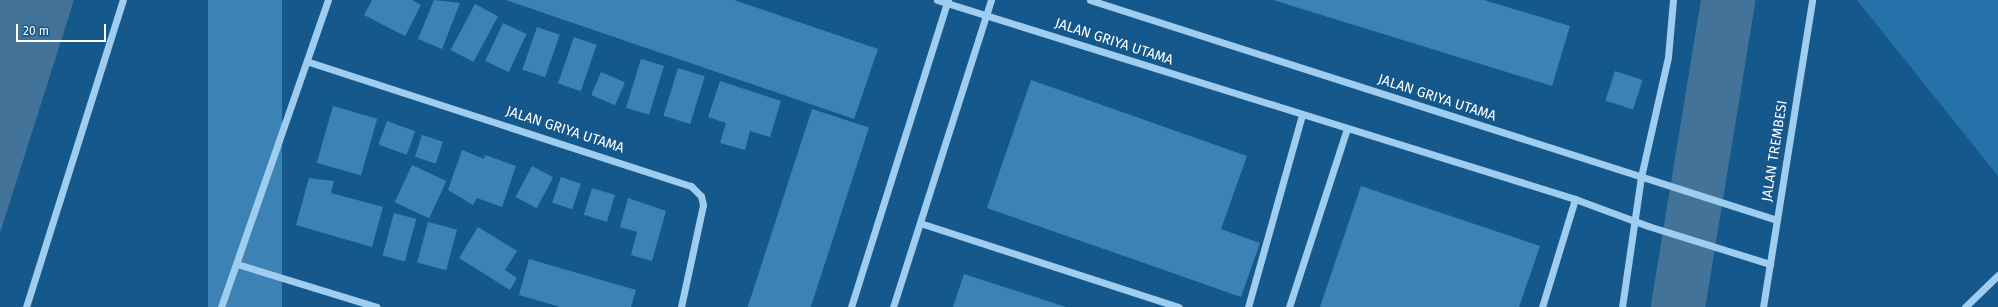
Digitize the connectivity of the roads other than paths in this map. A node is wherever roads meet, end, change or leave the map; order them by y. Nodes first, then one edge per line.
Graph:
1 (123, 0) edge
2 (328, 0) edge
3 (937, 0) edge
4 (992, 0) edge
5 (1090, 0) edge
6 (1673, 0) edge
7 (1812, 0) edge
8 (947, 2) edge
9 (986, 16) junction
10 (309, 62) junction
11 (1302, 116) junction
12 (1348, 129) junction
13 (1642, 177) junction
14 (1575, 199) junction
15 (1634, 220) junction
16 (1777, 220) junction
17 (920, 223) junction
18 (237, 264) junction
19 (1770, 264) junction
20 (1998, 275) edge
21 (26, 307) edge
22 (221, 307) edge
23 (377, 307) edge
24 (681, 307) edge
25 (851, 307) edge
26 (893, 307) edge
27 (1179, 307) edge
28 (1248, 307) edge
29 (1289, 307) edge
30 (1542, 307) edge
31 (1622, 307) edge
32 (1763, 307) edge
33 (1965, 307) edge

1 - 21 street
2 - 10 street
3 - 8 street, JALAN GRIYA UTAMA
4 - 9 street
5 - 13 street, JALAN GRIYA UTAMA
6 - 13 street
7 - 16 street, JALAN TREMBESI
8 - 9 street, JALAN GRIYA UTAMA
8 - 25 street
9 - 11 street, JALAN GRIYA UTAMA
9 - 17 street
10 - 18 street
10 - 24 street, JALAN GRIYA UTAMA
11 - 12 street, JALAN GRIYA UTAMA
11 - 28 street
12 - 14 street, JALAN GRIYA UTAMA
12 - 29 street
13 - 15 street
13 - 16 street, JALAN GRIYA UTAMA
14 - 15 street, JALAN GRIYA UTAMA
14 - 30 street
15 - 19 street, JALAN GRIYA UTAMA
15 - 31 street
16 - 19 street, JALAN TREMBESI
17 - 26 street
17 - 27 street
18 - 22 street
18 - 23 street
19 - 32 street, JALAN TREMBESI
20 - 33 street

